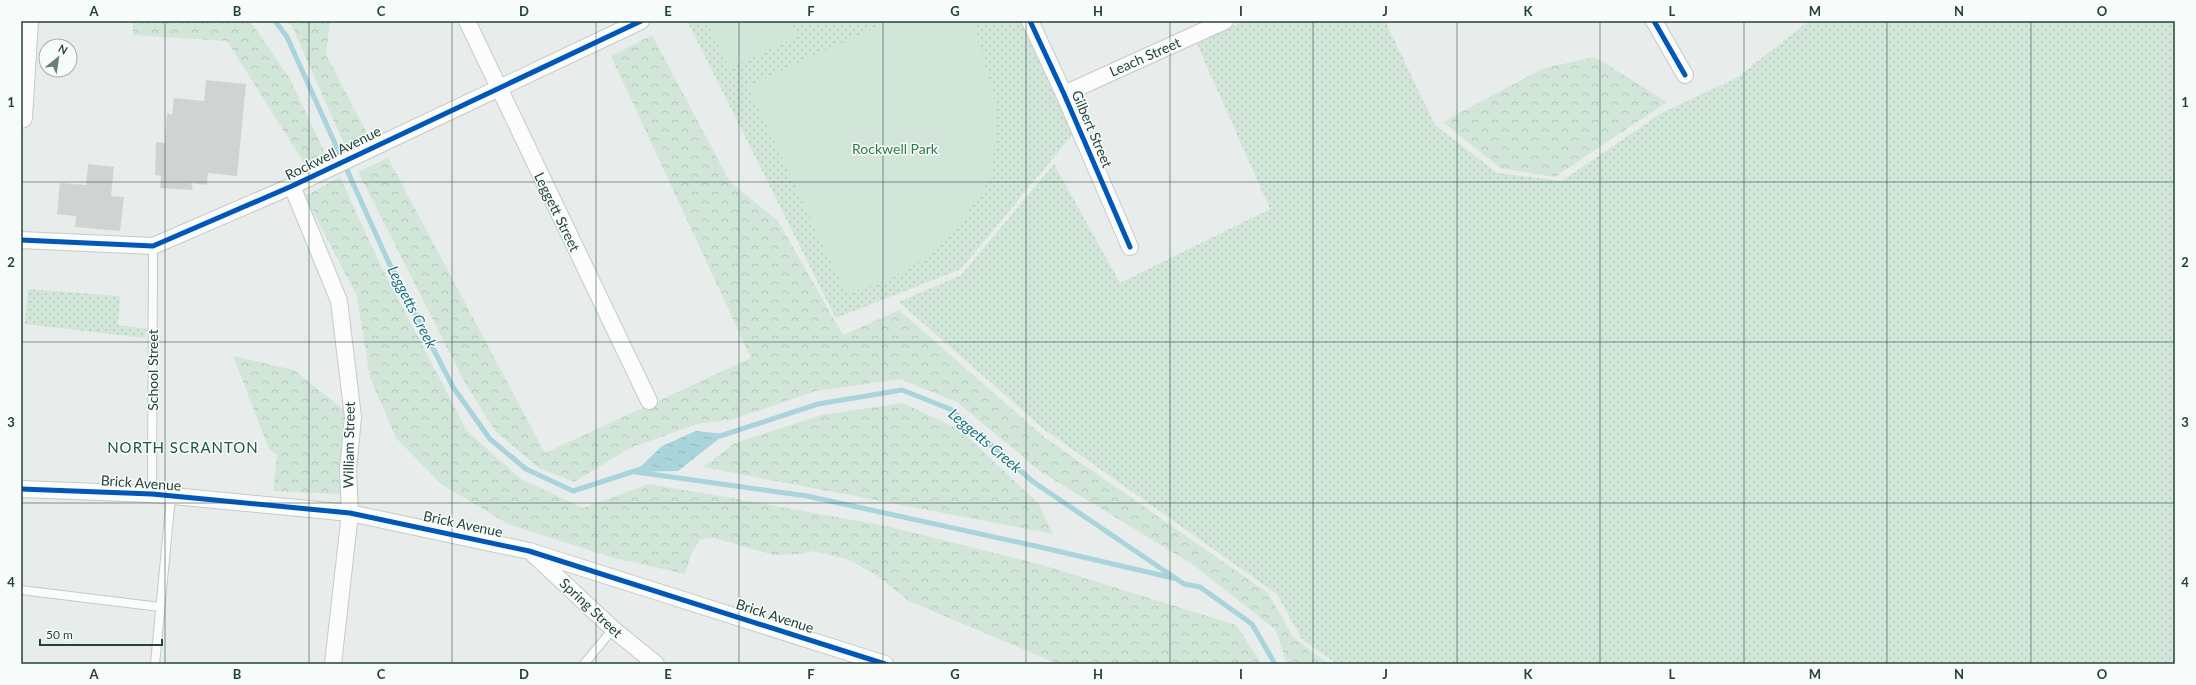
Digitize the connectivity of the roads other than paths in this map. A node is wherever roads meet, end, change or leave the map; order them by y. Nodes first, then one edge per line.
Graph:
1 (27, 21) edge
2 (467, 21) edge
3 (641, 21) edge
4 (1030, 21) edge
5 (1225, 21) edge
6 (1654, 21) edge
7 (1685, 75) dead end
8 (498, 89) junction
9 (22, 94) edge
10 (1064, 94) junction
11 (21, 117) edge
12 (292, 186) junction
13 (21, 240) edge
14 (153, 246) junction
15 (1130, 247) dead end
16 (648, 401) dead end
17 (21, 489) edge
18 (152, 494) junction
19 (171, 496) junction
20 (350, 513) junction
21 (529, 551) junction
22 (21, 590) edge
23 (160, 607) junction
24 (612, 629) junction
25 (155, 664) edge
26 (333, 664) edge
27 (584, 664) edge
28 (656, 664) edge
29 (885, 664) edge

1 - 9 main road
2 - 8 street, Leggett Street
3 - 8 street, Rockwell Avenue
4 - 10 street, Gilbert Street
5 - 10 street, Leach Street
6 - 7 street
8 - 12 street, Rockwell Avenue
8 - 16 street, Leggett Street
9 - 11 main road
10 - 15 street, Gilbert Street
12 - 14 street, Rockwell Avenue
12 - 20 street, William Street
13 - 14 street, Rockwell Avenue
14 - 18 lane, School Street
17 - 18 street, Brick Avenue
18 - 19 street, Brick Avenue
19 - 20 street, Brick Avenue
19 - 23 lane
20 - 21 street, Brick Avenue
20 - 26 street, William Street
21 - 24 street, Spring Street
21 - 29 street, Brick Avenue
22 - 23 lane
23 - 25 lane
24 - 27 lane
24 - 28 street, Spring Street

